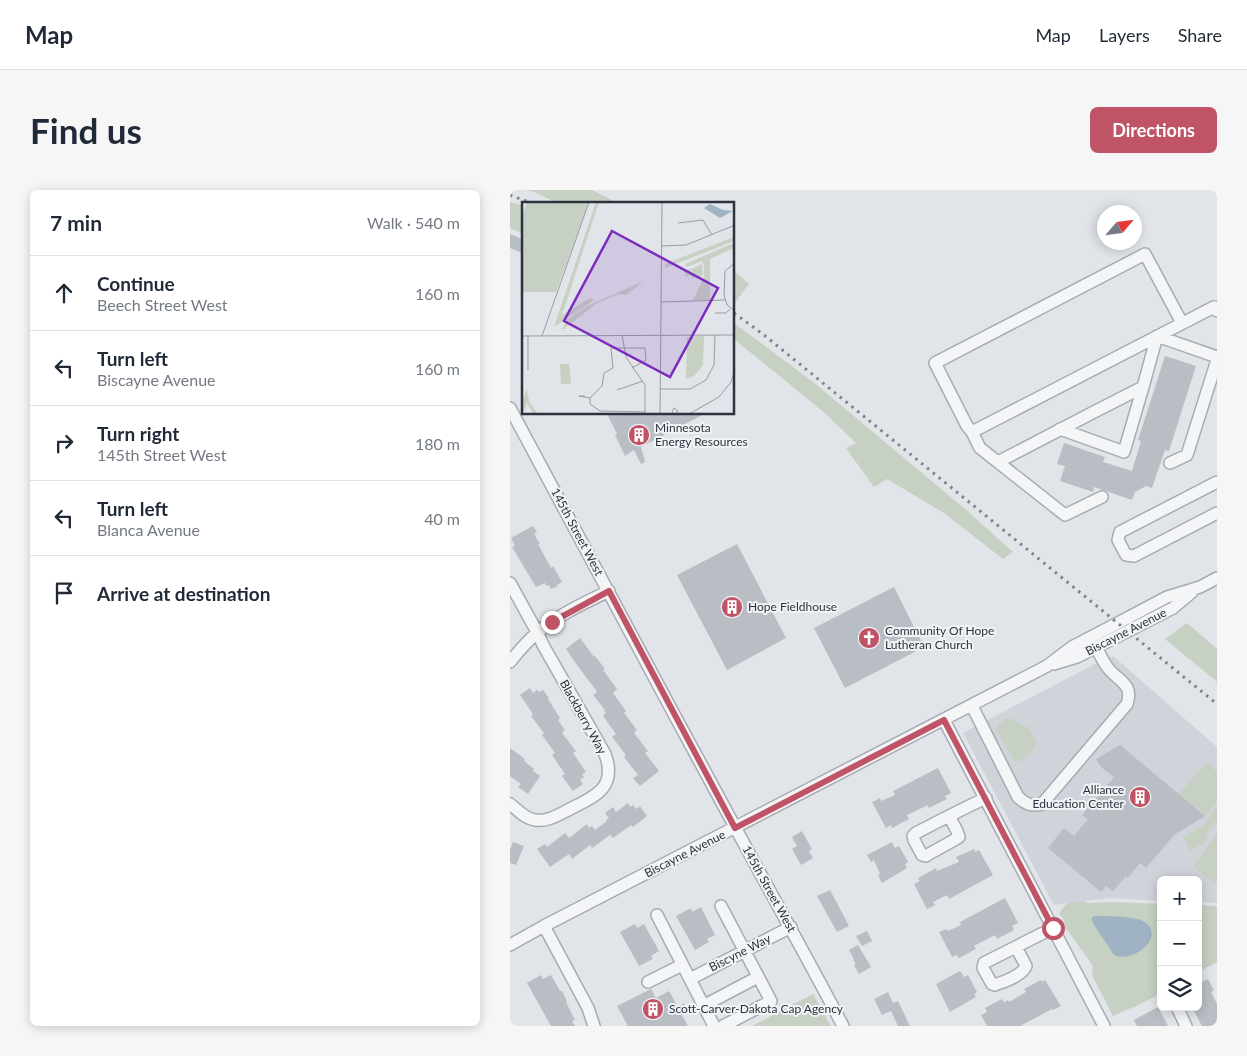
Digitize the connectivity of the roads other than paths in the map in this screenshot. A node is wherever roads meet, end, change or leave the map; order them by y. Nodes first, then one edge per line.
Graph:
1 (1217, 312) edge
2 (1182, 323) junction
3 (1157, 336) junction
4 (1217, 359) edge
5 (1143, 387) junction
6 (511, 413) edge
7 (1060, 429) junction
8 (972, 432) junction
9 (998, 462) junction
10 (1170, 464) dead end
11 (1217, 482) edge
12 (1102, 497) dead end
13 (1217, 513) edge
14 (1217, 578) edge
15 (510, 582) edge
16 (1200, 587) junction
17 (609, 591) junction
18 (537, 632) junction
19 (1096, 647) junction
20 (510, 662) edge
21 (1047, 666) junction
22 (972, 706) junction
23 (944, 720) junction
24 (986, 798) junction
25 (510, 804) edge
26 (949, 816) dead end
27 (735, 828) junction
28 (721, 906) dead end
29 (657, 915) dead end
30 (544, 926) junction
31 (791, 927) junction
32 (1053, 928) junction
33 (510, 945) edge
34 (1016, 947) dead end
35 (745, 951) junction
36 (682, 965) junction
37 (758, 977) junction
38 (690, 980) junction
39 (648, 982) dead end
40 (703, 1006) junction
41 (1179, 1011) edge
42 (594, 1026) edge
43 (714, 1026) edge
44 (723, 1026) edge
45 (843, 1026) edge
46 (1104, 1026) edge
47 (1186, 1026) edge

1 - 2 street
2 - 3 street
2 - 8 street
3 - 4 street
3 - 5 street
3 - 8 street
4 - 10 street
5 - 7 street
5 - 7 street
6 - 17 street, 145th Street West
7 - 9 street
8 - 9 street
9 - 12 street
11 - 13 street
14 - 16 street, Biscayne Avenue
15 - 18 street, Blackberry Way
16 - 19 street, Biscayne Avenue
16 - 21 street, Biscayne Avenue
17 - 18 street
17 - 27 street, 145th Street West
18 - 20 street
18 - 25 street, Blackberry Way
19 - 21 street, Biscayne Avenue
19 - 22 street
21 - 22 street, Biscayne Avenue
22 - 23 street, Biscayne Avenue
23 - 24 street
23 - 27 street, Biscayne Avenue
24 - 26 street
24 - 32 street
27 - 30 street, Biscayne Avenue
27 - 31 street, 145th Street West
28 - 35 street
29 - 36 street
30 - 33 street, Biscayne Avenue
30 - 42 street
31 - 35 street, Biscyne Way
31 - 45 street, 145th Street West
32 - 34 street
32 - 46 street
35 - 37 street
35 - 38 street, Biscyne Way
36 - 38 street
36 - 39 street
37 - 40 street
37 - 44 street
38 - 40 street
40 - 43 street
41 - 47 street

